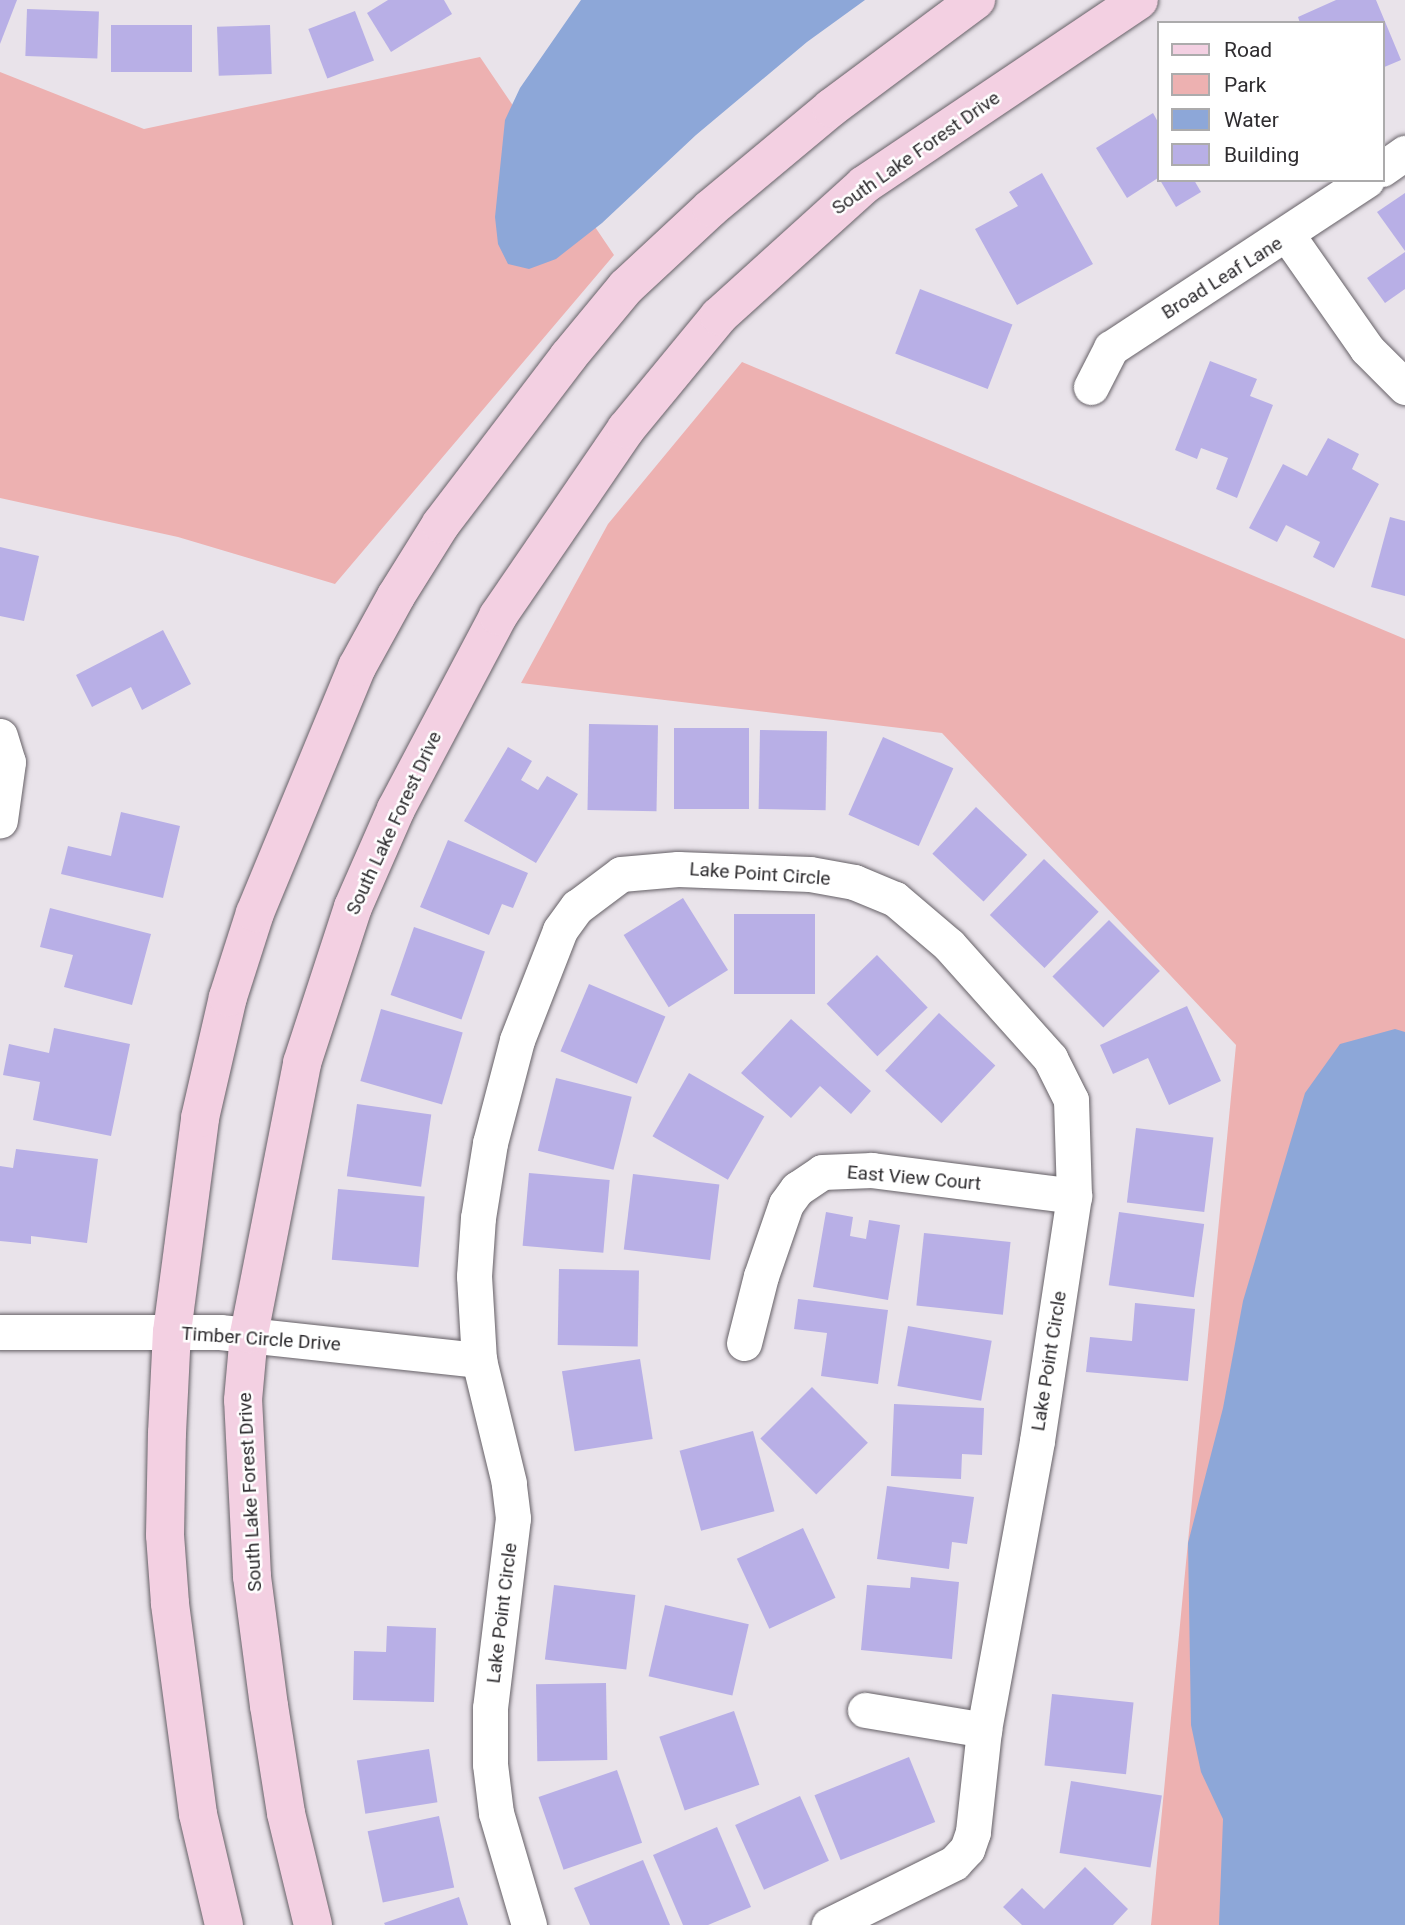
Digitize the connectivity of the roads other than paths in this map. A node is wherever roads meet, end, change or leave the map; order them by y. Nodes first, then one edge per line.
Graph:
1 (976, 0) edge
2 (1139, 0) edge
3 (1405, 153) edge
4 (1384, 168) edge
5 (1364, 182) edge
6 (1288, 236) junction
7 (1091, 387) dead end
8 (1405, 387) edge
9 (0, 736) edge
10 (0, 820) edge
11 (1074, 1196) junction
12 (0, 1332) edge
13 (172, 1332) junction
14 (249, 1334) junction
15 (744, 1343) dead end
16 (479, 1360) junction
17 (865, 1710) dead end
18 (984, 1730) junction
19 (224, 1925) edge
20 (313, 1925) edge
21 (529, 1925) edge
22 (829, 1925) edge

1 - 13 main road
2 - 14 main road, South Lake Forest Drive
3 - 4 street
5 - 6 street, Broad Leaf Lane
6 - 7 street, Broad Leaf Lane
6 - 8 street
9 - 10 street
11 - 15 street, East View Court
11 - 16 street, Lake Point Circle
11 - 18 street, Lake Point Circle
12 - 13 street, Timber Circle Drive
13 - 14 street, Timber Circle Drive
13 - 19 main road
14 - 16 street, Timber Circle Drive
14 - 20 main road, South Lake Forest Drive
16 - 21 street, Lake Point Circle
17 - 18 street
18 - 22 street, Lake Point Circle

